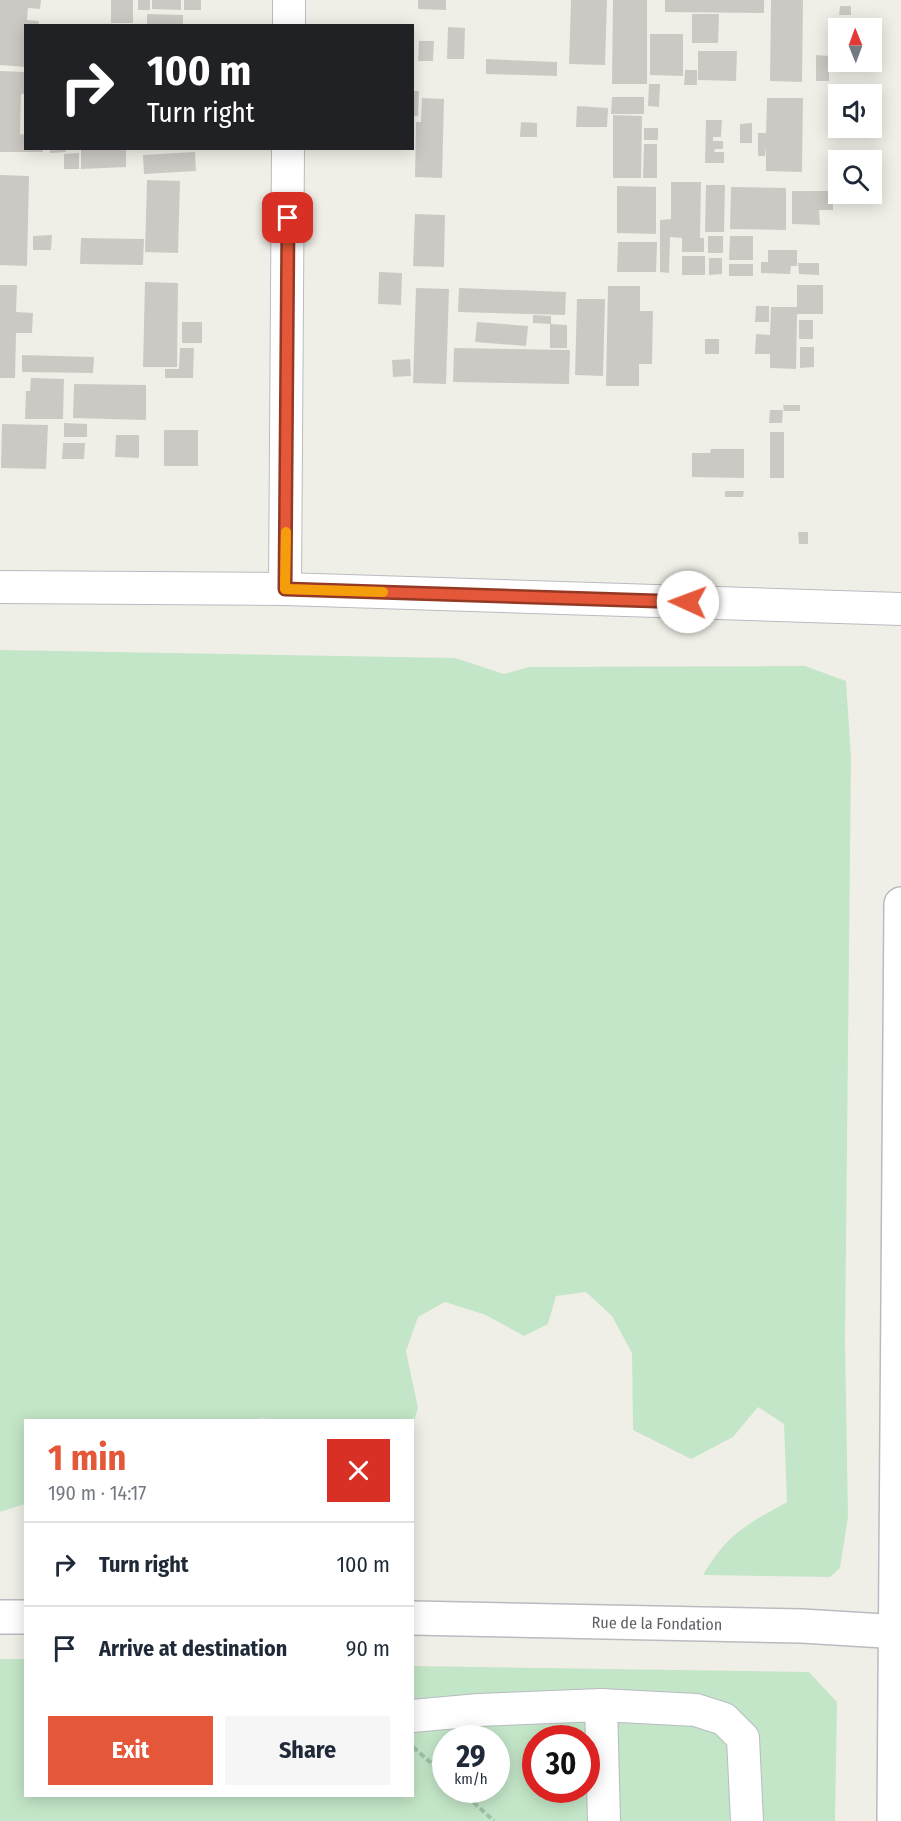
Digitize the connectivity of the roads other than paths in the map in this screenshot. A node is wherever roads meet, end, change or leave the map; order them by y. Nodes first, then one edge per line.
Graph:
1 (289, 0) edge
2 (289, 24) edge
3 (288, 150) edge
4 (0, 587) edge
5 (285, 589) junction
6 (901, 609) edge
7 (901, 904) edge
8 (0, 1617) edge
9 (24, 1617) edge
10 (414, 1618) edge
11 (898, 1632) edge
12 (601, 1705) junction
13 (414, 1716) edge
14 (604, 1821) edge
15 (747, 1821) edge
16 (894, 1821) edge

1 - 2 street
3 - 5 street
4 - 5 street
5 - 6 street
7 - 11 street
8 - 9 street
10 - 11 street, Rue de la Fondation
11 - 16 street
12 - 13 street
12 - 14 street
12 - 15 street

